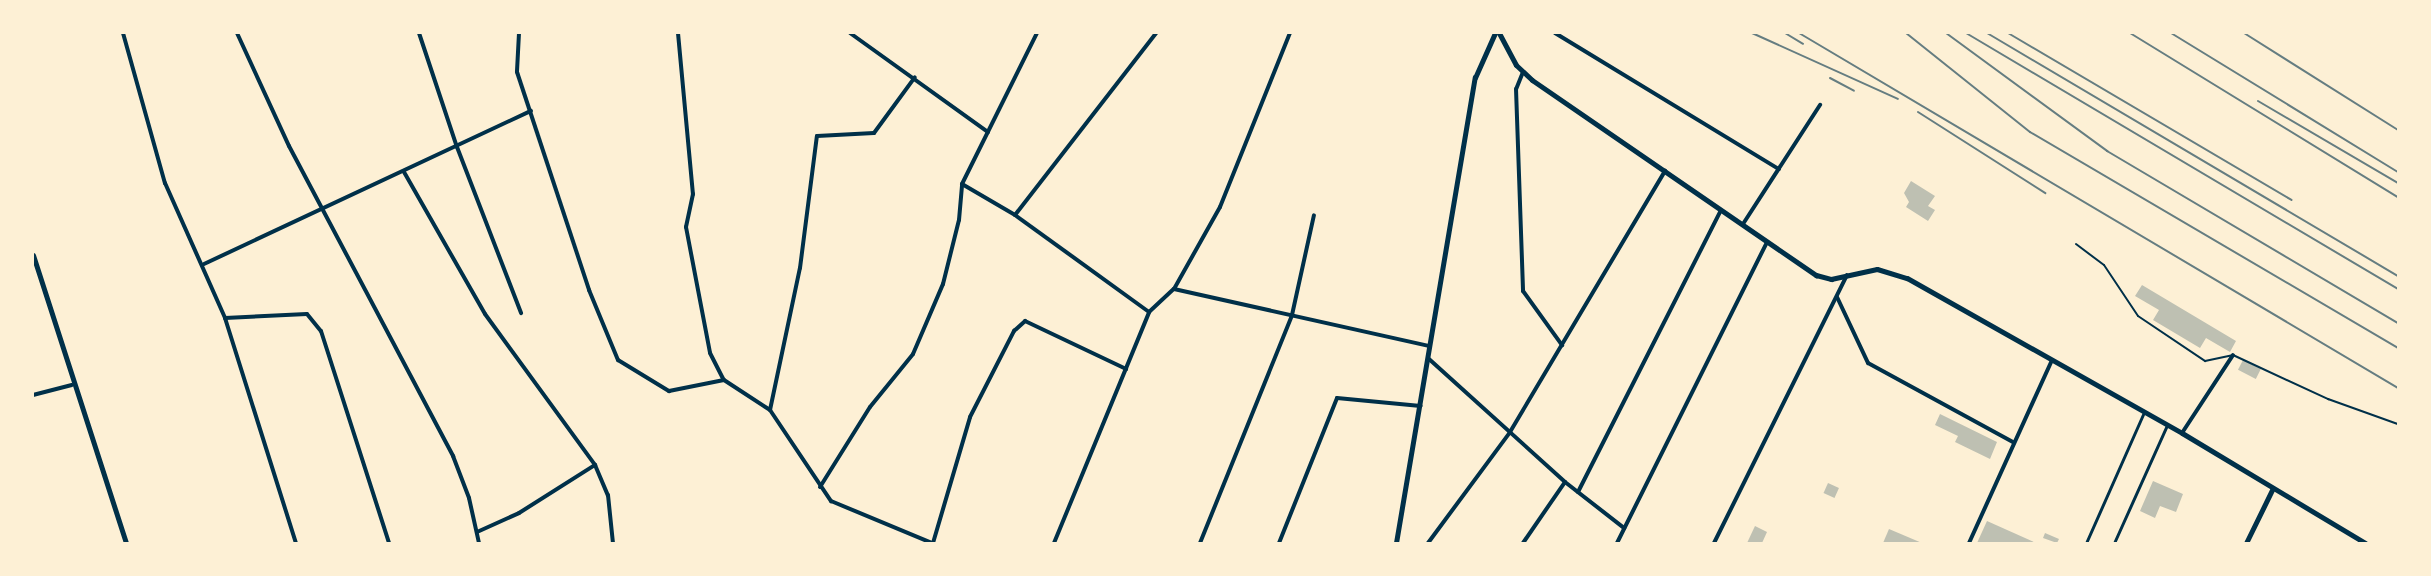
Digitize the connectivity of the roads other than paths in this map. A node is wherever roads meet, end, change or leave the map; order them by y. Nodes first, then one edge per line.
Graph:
1 (123, 33) edge
2 (237, 33) edge
3 (419, 33) edge
4 (514, 33) edge
5 (519, 33) edge
6 (678, 33) edge
7 (850, 33) edge
8 (1037, 33) edge
9 (1156, 33) edge
10 (1290, 33) edge
11 (1497, 33) edge
12 (1555, 33) edge
13 (516, 39) junction
14 (1523, 72) junction
15 (915, 77) junction
16 (1820, 105) dead end
17 (531, 111) junction
18 (988, 132) junction
19 (457, 147) junction
20 (1779, 169) junction
21 (1665, 171) junction
22 (404, 172) junction
23 (962, 184) junction
24 (325, 210) junction
25 (1721, 210) junction
26 (1015, 215) junction
27 (1314, 215) dead end
28 (1743, 224) junction
29 (1767, 242) junction
30 (2076, 244) dead end
31 (34, 259) edge
32 (204, 264) junction
33 (1847, 275) junction
34 (1174, 289) junction
35 (1837, 296) junction
36 (1149, 312) junction
37 (521, 313) dead end
38 (1292, 315) junction
39 (225, 318) junction
40 (1430, 345) junction
41 (1562, 345) junction
42 (2233, 355) junction
43 (1429, 359) junction
44 (2052, 360) junction
45 (1126, 369) junction
46 (724, 380) junction
47 (72, 385) junction
48 (33, 395) edge
49 (1421, 406) junction
50 (770, 410) junction
51 (2144, 411) junction
52 (2398, 424) edge
53 (2167, 425) junction
54 (1510, 432) junction
55 (2182, 433) junction
56 (2013, 442) junction
57 (595, 465) junction
58 (1565, 482) junction
59 (820, 487) junction
60 (2273, 488) junction
61 (1578, 492) junction
62 (1624, 528) junction
63 (477, 532) junction
64 (126, 543) edge
65 (296, 543) edge
66 (389, 543) edge
67 (479, 543) edge
68 (613, 543) edge
69 (933, 543) edge
70 (1054, 543) edge
71 (1200, 543) edge
72 (1279, 543) edge
73 (1396, 543) edge
74 (1428, 543) edge
75 (1523, 543) edge
76 (1617, 543) edge
77 (1714, 543) edge
78 (1970, 543) edge
79 (2086, 543) edge
80 (2114, 543) edge
81 (2246, 543) edge
82 (2364, 543) edge

1 - 32 street
2 - 24 street
3 - 19 street
4 - 13 street
5 - 13 street
6 - 46 street
7 - 15 street
8 - 18 street
9 - 26 street
10 - 34 street
11 - 14 main road
11 - 40 street
12 - 20 street
13 - 17 street
14 - 21 main road
14 - 41 street
15 - 18 street
15 - 50 street
16 - 20 street
17 - 19 street
17 - 46 street
18 - 23 street
19 - 22 street
19 - 37 street
20 - 28 street
21 - 25 main road
21 - 41 street
22 - 24 street
22 - 57 street
23 - 26 street
23 - 59 street
24 - 32 street
24 - 63 street
25 - 28 main road
25 - 61 street
26 - 36 street
27 - 38 street
28 - 29 main road
29 - 33 main road
29 - 62 street
30 - 42 lane
31 - 47 main road
32 - 39 street
33 - 35 street
33 - 44 main road
34 - 36 street
34 - 38 street
35 - 56 street
35 - 77 street
36 - 45 street
38 - 40 street
38 - 71 street
39 - 65 street
39 - 66 street
40 - 43 street
41 - 54 street
42 - 52 lane
42 - 55 street
43 - 49 street
43 - 54 street
44 - 51 main road
44 - 56 street
45 - 69 street
45 - 70 street
46 - 50 street
47 - 48 street
47 - 64 main road
49 - 72 street
49 - 73 street
50 - 59 street
51 - 53 main road
51 - 79 street
53 - 55 main road
53 - 80 street
54 - 58 street
54 - 74 street
55 - 60 main road
56 - 78 street
57 - 63 street
57 - 68 street
58 - 61 street
58 - 75 street
59 - 69 street
60 - 81 main road
60 - 82 main road
61 - 62 street
62 - 76 street
63 - 67 street

